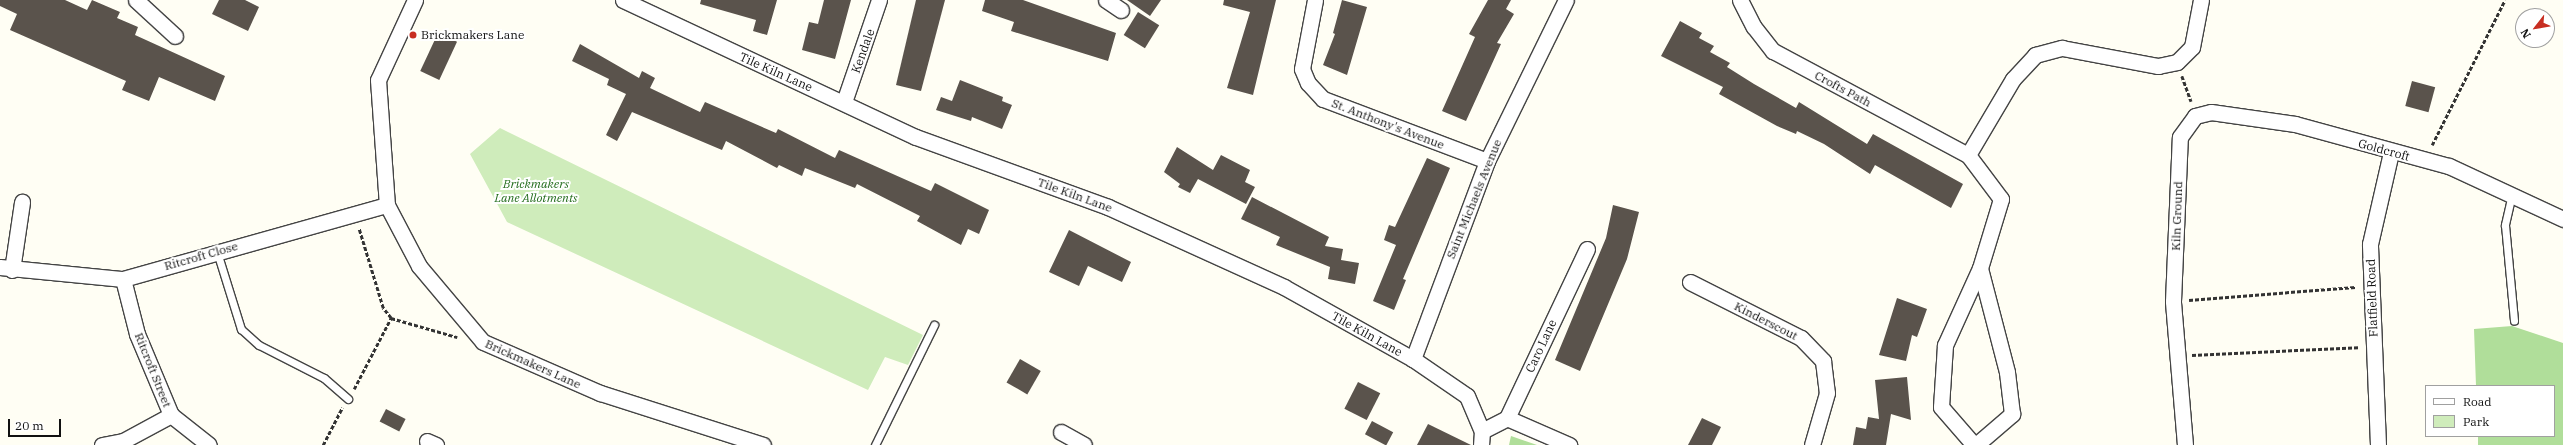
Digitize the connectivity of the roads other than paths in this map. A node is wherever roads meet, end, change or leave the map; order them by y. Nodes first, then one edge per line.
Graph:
1 (136, 0) edge
2 (415, 0) edge
3 (623, 0) edge
4 (879, 0) edge
5 (1106, 0) edge
6 (1315, 0) edge
7 (1566, 0) edge
8 (1740, 0) edge
9 (2201, 0) edge
10 (1121, 10) dead end
11 (175, 36) dead end
12 (844, 102) junction
13 (2195, 116) joint
14 (2391, 152) junction
15 (1968, 155) junction
16 (1487, 161) junction
17 (2512, 193) junction
18 (22, 202) dead end
19 (387, 206) junction
20 (2563, 219) edge
21 (1587, 250) dead end
22 (217, 252) junction
23 (6, 268) edge
24 (1980, 268) junction
25 (123, 279) junction
26 (1690, 282) dead end
27 (2514, 321) dead end
28 (934, 325) dead end
29 (1413, 359) junction
30 (348, 399) road end
31 (171, 415) junction
32 (1507, 418) junction
33 (1061, 432) dead end
34 (1481, 438) edge
35 (102, 445) edge
36 (209, 445) edge
37 (763, 445) edge
38 (875, 445) edge
39 (1084, 445) edge
40 (1570, 445) edge
41 (1812, 445) edge
42 (1975, 445) edge
43 (2185, 445) edge
44 (2378, 445) edge

1 - 11 street
2 - 19 street, Brickmakers Lane
3 - 12 street, Tile Kiln Lane
4 - 12 street, Kendale
5 - 10 street
6 - 16 street, St. Anthony's Avenue
7 - 16 street, Saint Michaels Avenue
8 - 15 street, Crofts Path
9 - 15 street
12 - 29 street, Tile Kiln Lane
13 - 14 street, Goldcroft
13 - 43 street, Kiln Ground
14 - 17 street, Goldcroft
14 - 44 street, Flatfield Road
15 - 24 street, Crofts Path
16 - 29 street, Saint Michaels Avenue
17 - 20 street, Goldcroft
17 - 27 lane
18 - 23 street, Ritcroft Close
19 - 22 street, Ritcroft Close
19 - 37 street, Brickmakers Lane
21 - 32 street, Caro Lane
22 - 25 street, Ritcroft Close
22 - 30 lane
23 - 25 street, Ritcroft Close
24 - 42 street, Crofts Path
24 - 42 street, Crofts Path
25 - 31 street, Ritcroft Street
26 - 41 street, Kinderscout
28 - 38 lane
29 - 34 street, Tile Kiln Lane
31 - 35 street
31 - 36 street, Ritcroft Street
32 - 34 street
32 - 40 street
33 - 39 street

